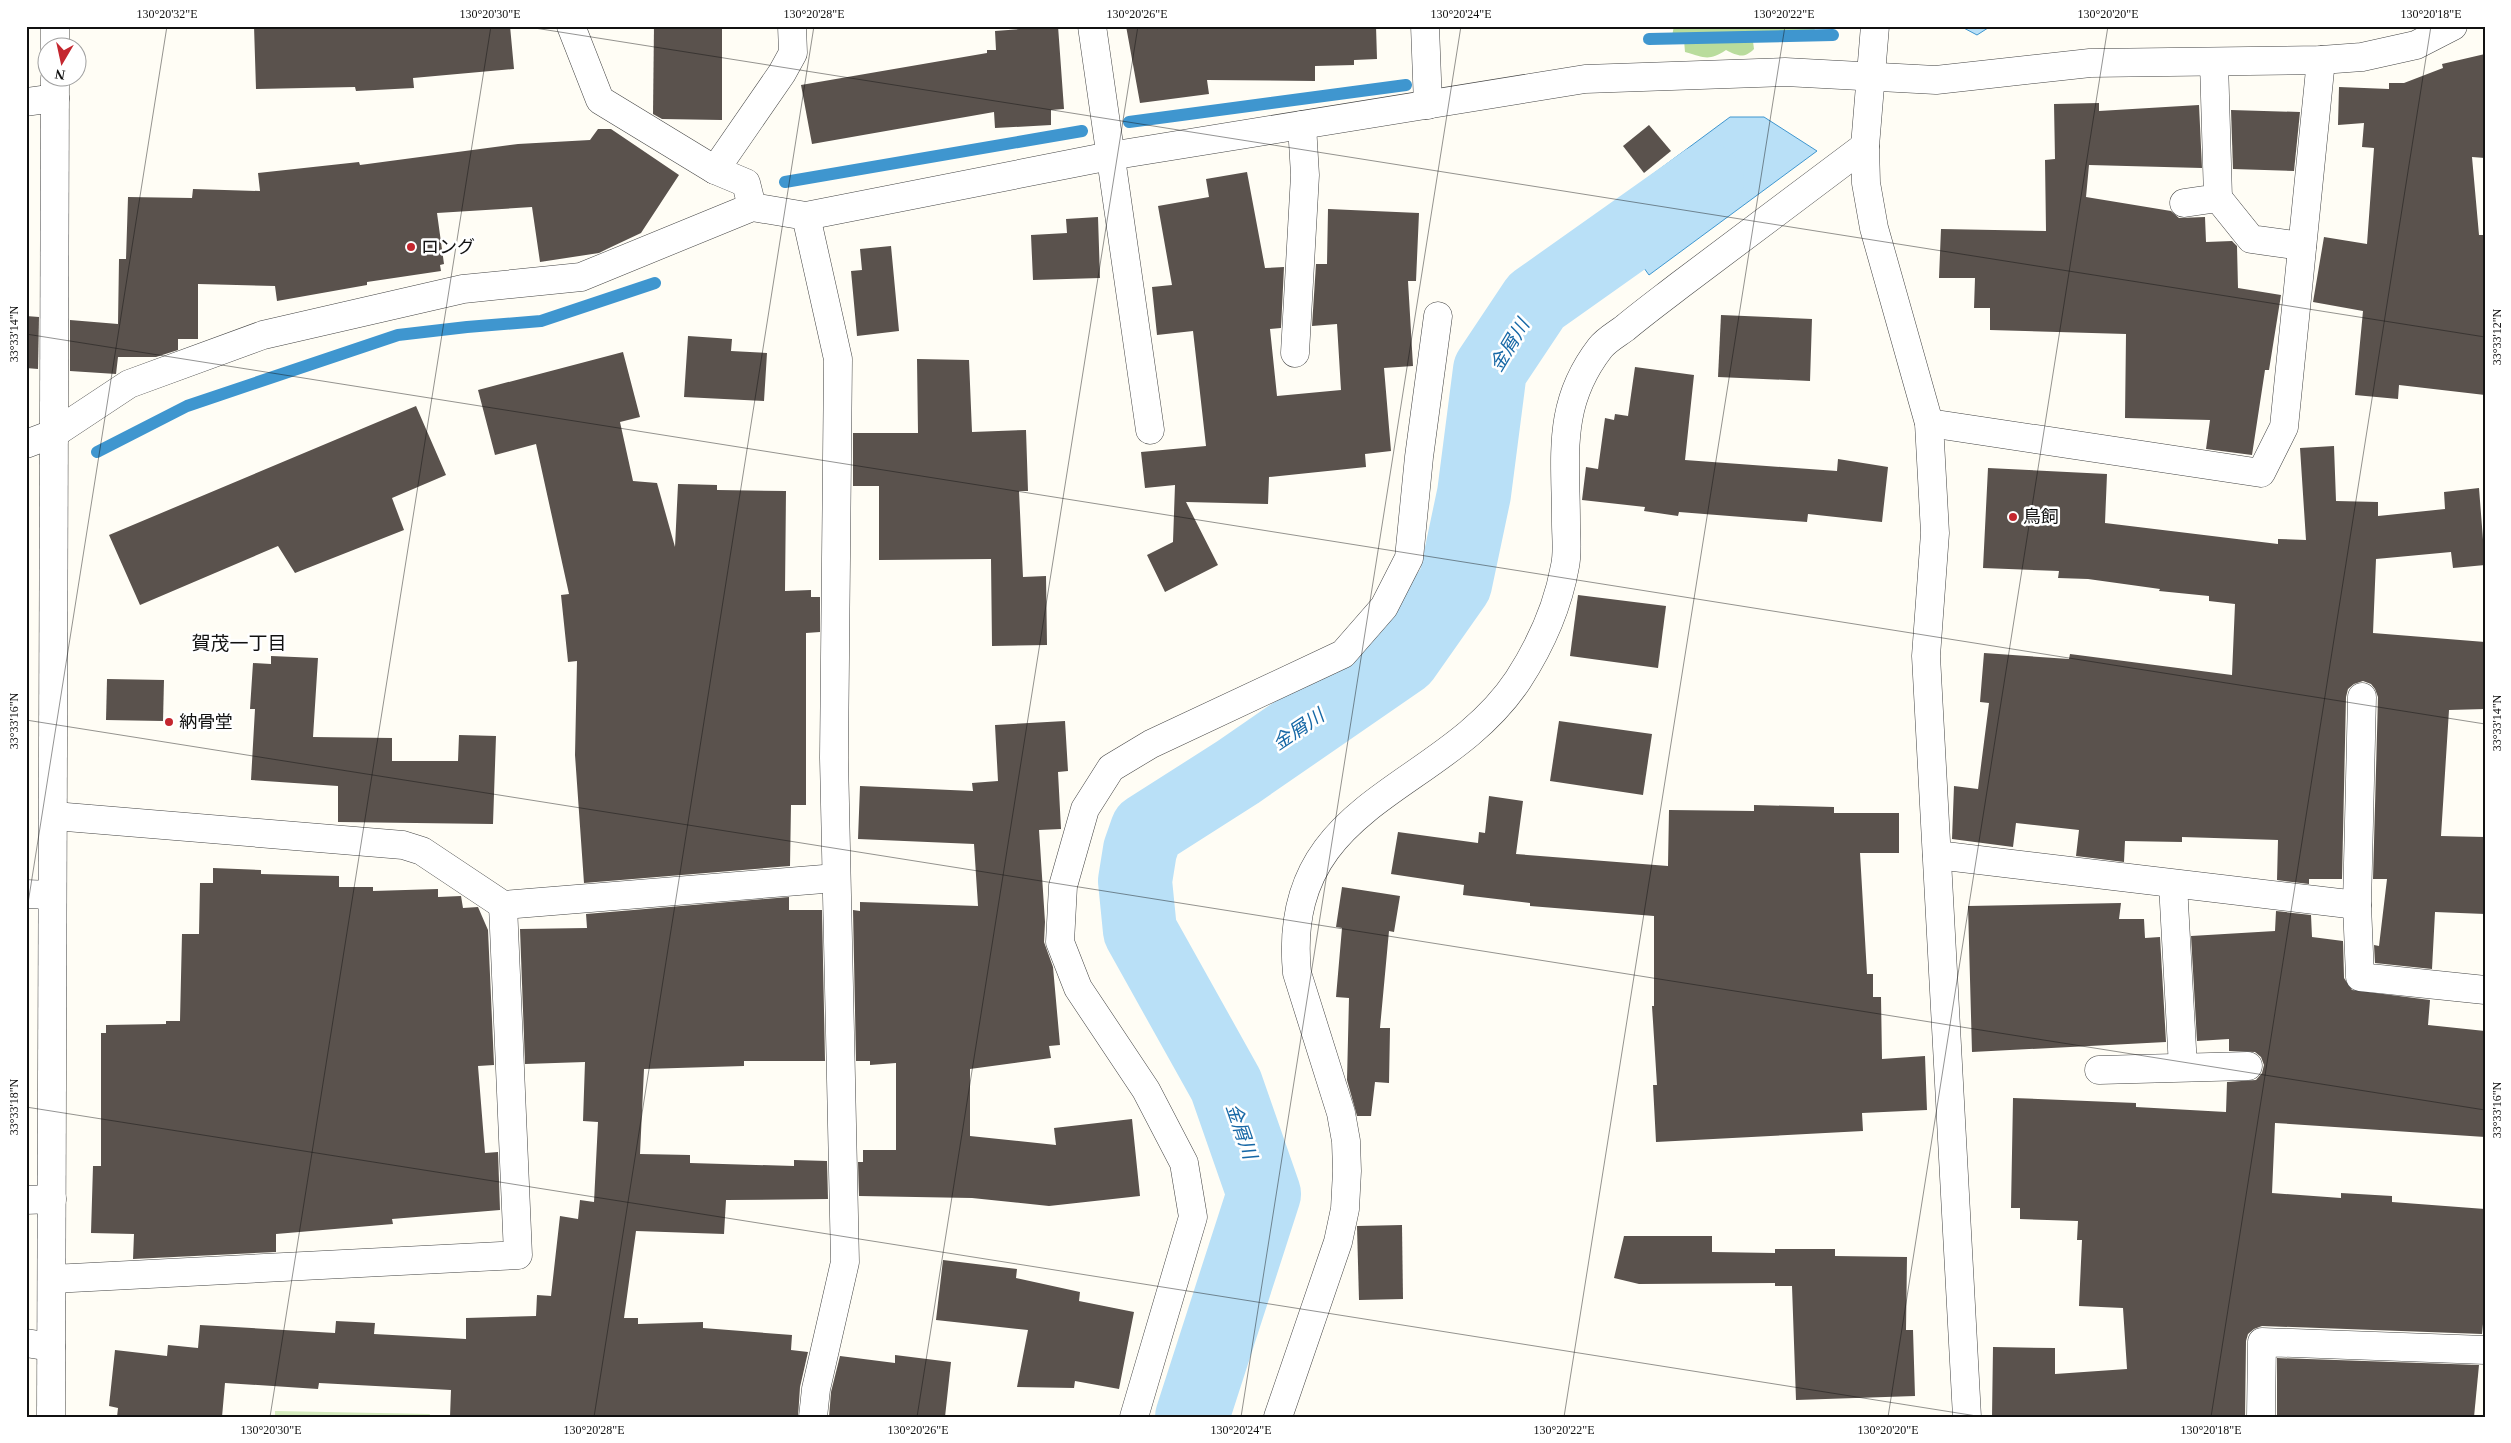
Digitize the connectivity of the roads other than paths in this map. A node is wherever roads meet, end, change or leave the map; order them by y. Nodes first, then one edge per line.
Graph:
1 (571, 26) edge
2 (792, 26) edge
3 (1092, 26) edge
4 (1425, 26) edge
5 (1875, 26) edge
6 (2452, 26) edge
7 (2321, 60) junction
8 (2214, 62) junction
9 (1872, 76) junction
10 (55, 88) edge
11 (26, 102) edge
12 (1428, 105) junction
13 (1302, 125) junction
14 (1865, 146) junction
15 (1110, 156) junction
16 (714, 170) junction
17 (2218, 198) junction
18 (2184, 203) dead end
19 (752, 207) junction
20 (806, 216) junction
21 (2302, 246) junction
22 (1438, 316) dead end
23 (1295, 353) dead end
24 (1929, 424) junction
25 (1150, 430) dead end
26 (54, 433) junction
27 (26, 444) edge
28 (2362, 697) dead end
29 (54, 816) junction
30 (1937, 855) junction
31 (836, 878) junction
32 (2173, 884) junction
33 (39, 895) edge
34 (503, 905) junction
35 (2357, 905) junction
36 (2485, 990) edge
37 (2248, 1066) dead end
38 (2184, 1067) junction
39 (2099, 1070) dead end
40 (39, 1200) edge
41 (52, 1279) junction
42 (39, 1345) edge
43 (2485, 1350) edge
44 (52, 1417) edge
45 (813, 1417) edge
46 (1134, 1417) edge
47 (1278, 1417) edge
48 (1967, 1417) edge
49 (2261, 1417) edge

1 - 16 street
2 - 16 street
3 - 15 street
4 - 12 street
5 - 9 street
6 - 7 street
7 - 8 street
7 - 21 street
8 - 9 street
8 - 17 street
9 - 12 street
9 - 14 street
10 - 11 street
10 - 26 street
12 - 13 street
13 - 15 street
13 - 23 street
14 - 24 street
14 - 47 street
15 - 20 street
15 - 25 street
16 - 19 street
17 - 18 street
17 - 21 street
19 - 20 street
19 - 26 street
20 - 31 street
21 - 24 street
22 - 46 street
24 - 30 street
26 - 27 street
26 - 29 street
28 - 35 street
29 - 33 street
29 - 34 street
30 - 32 street
30 - 48 street
31 - 34 street
31 - 45 street
32 - 35 street
32 - 38 street
33 - 40 street
34 - 41 street
35 - 36 street
37 - 38 street
38 - 39 street
40 - 41 street
41 - 42 street
42 - 44 street
43 - 49 street

